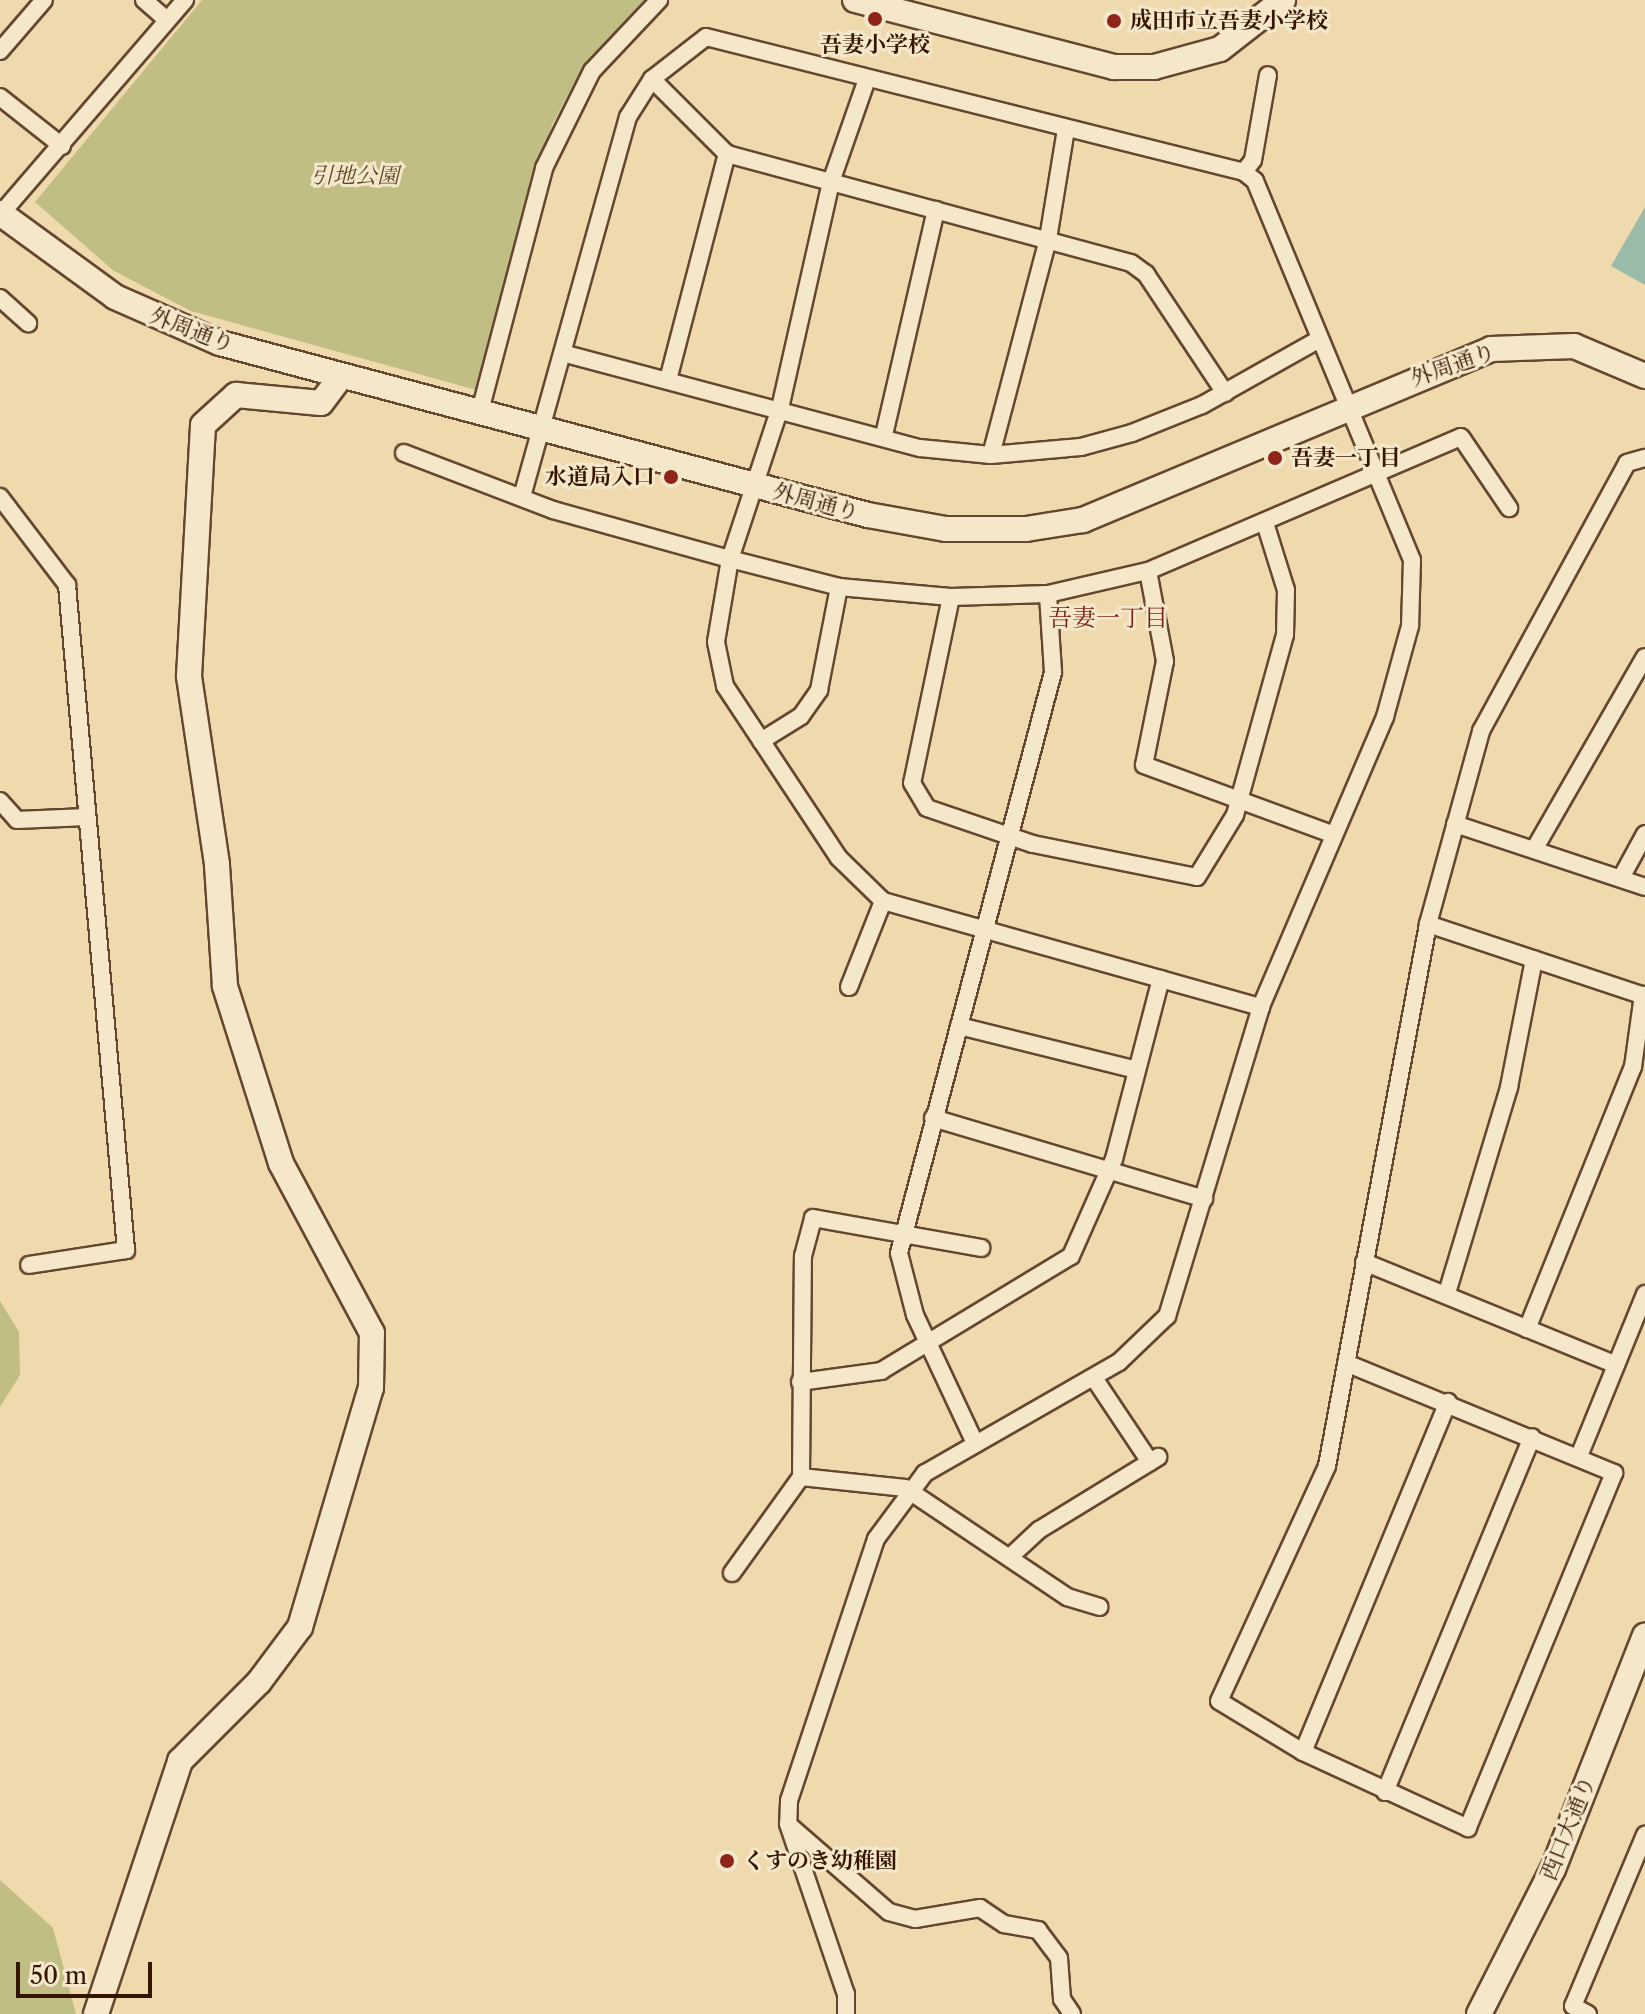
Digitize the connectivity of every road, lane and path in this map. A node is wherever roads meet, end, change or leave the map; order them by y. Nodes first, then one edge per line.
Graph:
1 (44, 0) edge
2 (144, 0) edge
3 (185, 0) edge
4 (659, 0) edge
5 (855, 0) edge
6 (1283, 0) edge
7 (167, 20) junction
8 (0, 51) edge
9 (1268, 75) dead end
10 (652, 79) junction
11 (866, 82) junction
12 (0, 97) edge
13 (1066, 129) junction
14 (62, 146) junction
15 (727, 154) junction
16 (1244, 172) junction
17 (831, 182) junction
18 (936, 210) junction
19 (0, 214) edge
20 (1048, 239) junction
21 (0, 298) edge
22 (28, 323) dead end
23 (1318, 340) junction
24 (566, 354) junction
25 (341, 376) junction
26 (1645, 376) edge
27 (668, 380) junction
28 (1225, 393) junction
29 (1346, 407) junction
30 (780, 408) junction
31 (480, 411) junction
32 (543, 429) junction
33 (884, 435) junction
34 (404, 453) dead end
35 (991, 455) junction
36 (1645, 458) edge
37 (1376, 476) junction
38 (755, 486) junction
39 (523, 493) junction
40 (0, 497) edge
41 (1509, 508) dead end
42 (1265, 523) junction
43 (730, 559) junction
44 (1148, 571) junction
45 (839, 587) junction
46 (1048, 594) junction
47 (951, 597) junction
48 (1645, 657) edge
49 (761, 741) junction
50 (1238, 796) junction
51 (0, 801) edge
52 (87, 817) junction
53 (1455, 824) junction
54 (1332, 834) junction
55 (1645, 834) edge
56 (1010, 835) junction
57 (1535, 848) junction
58 (1621, 878) junction
59 (1645, 887) edge
60 (883, 901) junction
61 (1428, 924) junction
62 (986, 929) junction
63 (1534, 959) junction
64 (1161, 979) junction
65 (849, 987) dead end
66 (1644, 995) edge
67 (1261, 1007) junction
68 (959, 1026) junction
69 (1137, 1070) junction
70 (933, 1118) junction
71 (1111, 1168) junction
72 (1204, 1199) junction
73 (901, 1231) junction
74 (981, 1248) dead end
75 (1364, 1262) junction
76 (29, 1265) dead end
77 (1447, 1293) junction
78 (1645, 1294) edge
79 (1527, 1329) junction
80 (929, 1344) junction
81 (1346, 1363) junction
82 (1616, 1365) junction
83 (1094, 1378) junction
84 (800, 1382) junction
85 (1448, 1402) junction
86 (1532, 1437) junction
87 (975, 1443) junction
88 (1579, 1456) junction
89 (801, 1477) junction
90 (905, 1494) junction
91 (1011, 1556) junction
92 (732, 1573) dead end
93 (1100, 1607) dead end
94 (1645, 1636) edge
95 (1303, 1752) junction
96 (1385, 1792) junction
97 (788, 1824) junction
98 (1645, 1835) edge
99 (96, 2014) edge
100 (846, 2014) edge
101 (1072, 2014) edge
102 (1479, 2014) edge
103 (1588, 2014) edge

1 - 8 street
2 - 7 street
3 - 7 street
4 - 31 street
5 - 6 street
7 - 14 street
9 - 16 street
10 - 11 street
10 - 15 street
10 - 24 street
11 - 13 street
11 - 17 street
12 - 14 street
13 - 16 street
13 - 20 street
14 - 19 street
15 - 17 street
15 - 27 street
16 - 23 street
17 - 18 street
17 - 30 street
18 - 20 street
18 - 33 street
19 - 25 street, 外周通り
20 - 28 street
20 - 35 street
21 - 22 street
23 - 28 street
23 - 29 street
24 - 27 street
24 - 32 street
25 - 31 street, 外周通り
25 - 99 street
26 - 29 street, 外周通り
27 - 30 street
28 - 35 street
29 - 37 street
29 - 38 street, 外周通り
30 - 33 street
30 - 38 street
31 - 32 street, 外周通り
32 - 38 street, 外周通り
32 - 39 street
33 - 35 street
34 - 39 street
36 - 53 street
37 - 41 street
37 - 42 street
37 - 54 street
38 - 43 street
39 - 43 street
40 - 52 street
42 - 44 street
42 - 50 street
43 - 45 street
43 - 49 street
44 - 46 street
44 - 50 street
45 - 47 street
45 - 49 street
46 - 47 street
46 - 56 street
47 - 56 street
48 - 57 street
49 - 60 street
50 - 54 street
50 - 56 street
51 - 52 street
52 - 76 street
53 - 57 street
53 - 61 street
54 - 67 street
55 - 58 street
56 - 62 street
57 - 58 street
58 - 59 street
60 - 62 street
60 - 65 street
61 - 63 street
61 - 75 street
62 - 64 street
62 - 68 street
63 - 66 street
63 - 77 street
64 - 67 street
64 - 69 street
66 - 79 street
67 - 72 street
68 - 69 street
68 - 70 street
69 - 71 street
70 - 71 street
70 - 73 street
71 - 72 street
71 - 80 street
72 - 83 street
73 - 74 street
73 - 80 street
73 - 84 street
75 - 77 street
75 - 81 street
77 - 79 street
78 - 82 street
79 - 82 street
80 - 84 street
80 - 87 street
81 - 85 street
81 - 95 street
82 - 88 street
83 - 87 street
83 - 91 street
84 - 89 street
85 - 86 street
85 - 95 street
86 - 88 street
86 - 96 street
87 - 90 street
88 - 96 street
89 - 90 street
89 - 92 street
90 - 91 street
90 - 97 street
91 - 93 street
94 - 102 street, 西口大通り
95 - 96 street
97 - 100 street
97 - 101 street
98 - 103 street

